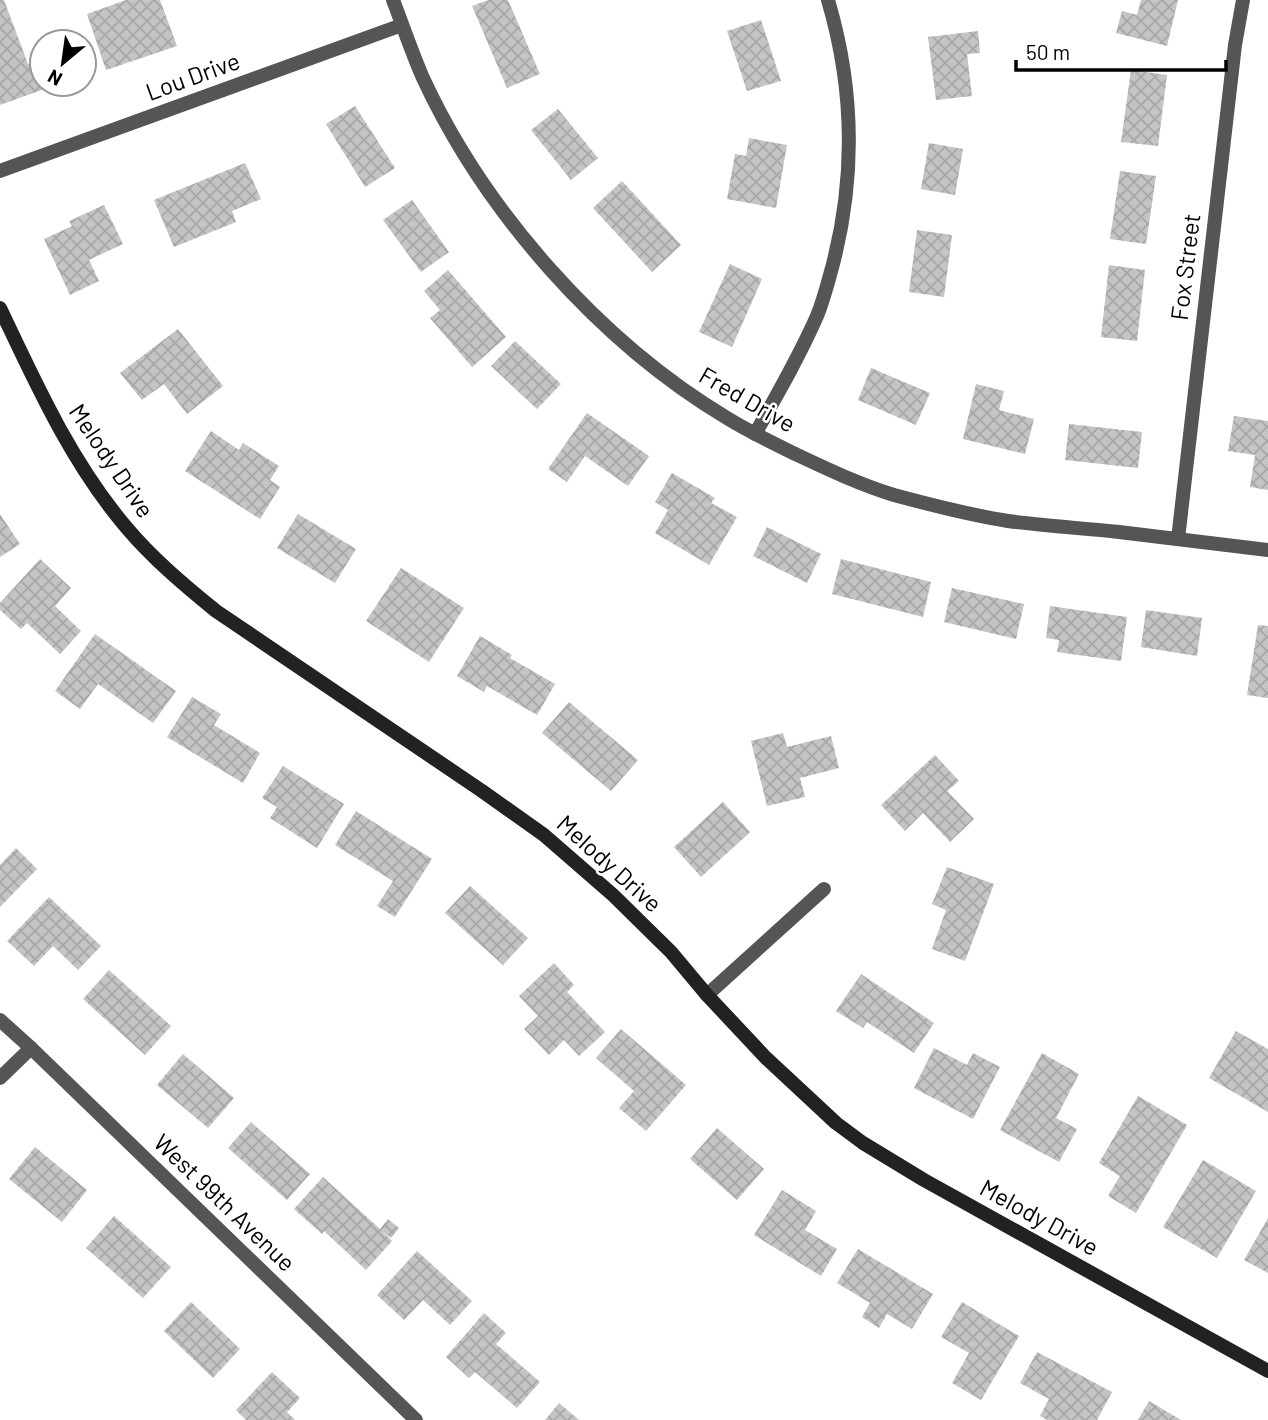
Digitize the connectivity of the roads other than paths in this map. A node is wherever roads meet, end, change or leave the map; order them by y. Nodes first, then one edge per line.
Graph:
1 (393, 0) edge
2 (828, 0) edge
3 (1243, 0) edge
4 (402, 25) junction
5 (0, 171) edge
6 (0, 308) edge
7 (755, 434) junction
8 (1178, 539) junction
9 (1268, 550) edge
10 (824, 889) dead end
11 (708, 995) junction
12 (0, 1020) edge
13 (30, 1048) junction
14 (0, 1078) edge
15 (1268, 1371) edge
16 (416, 1420) edge

1 - 4 street, Fred Drive
2 - 7 street
3 - 8 street, Fox Street
4 - 5 street, Lou Drive
4 - 7 street, Fred Drive
6 - 11 street, Melody Drive
7 - 8 street, Fred Drive
8 - 9 street, Fred Drive
10 - 11 street
11 - 15 street, Melody Drive
12 - 13 street, West 99th Avenue
13 - 14 street
13 - 16 street, West 99th Avenue

